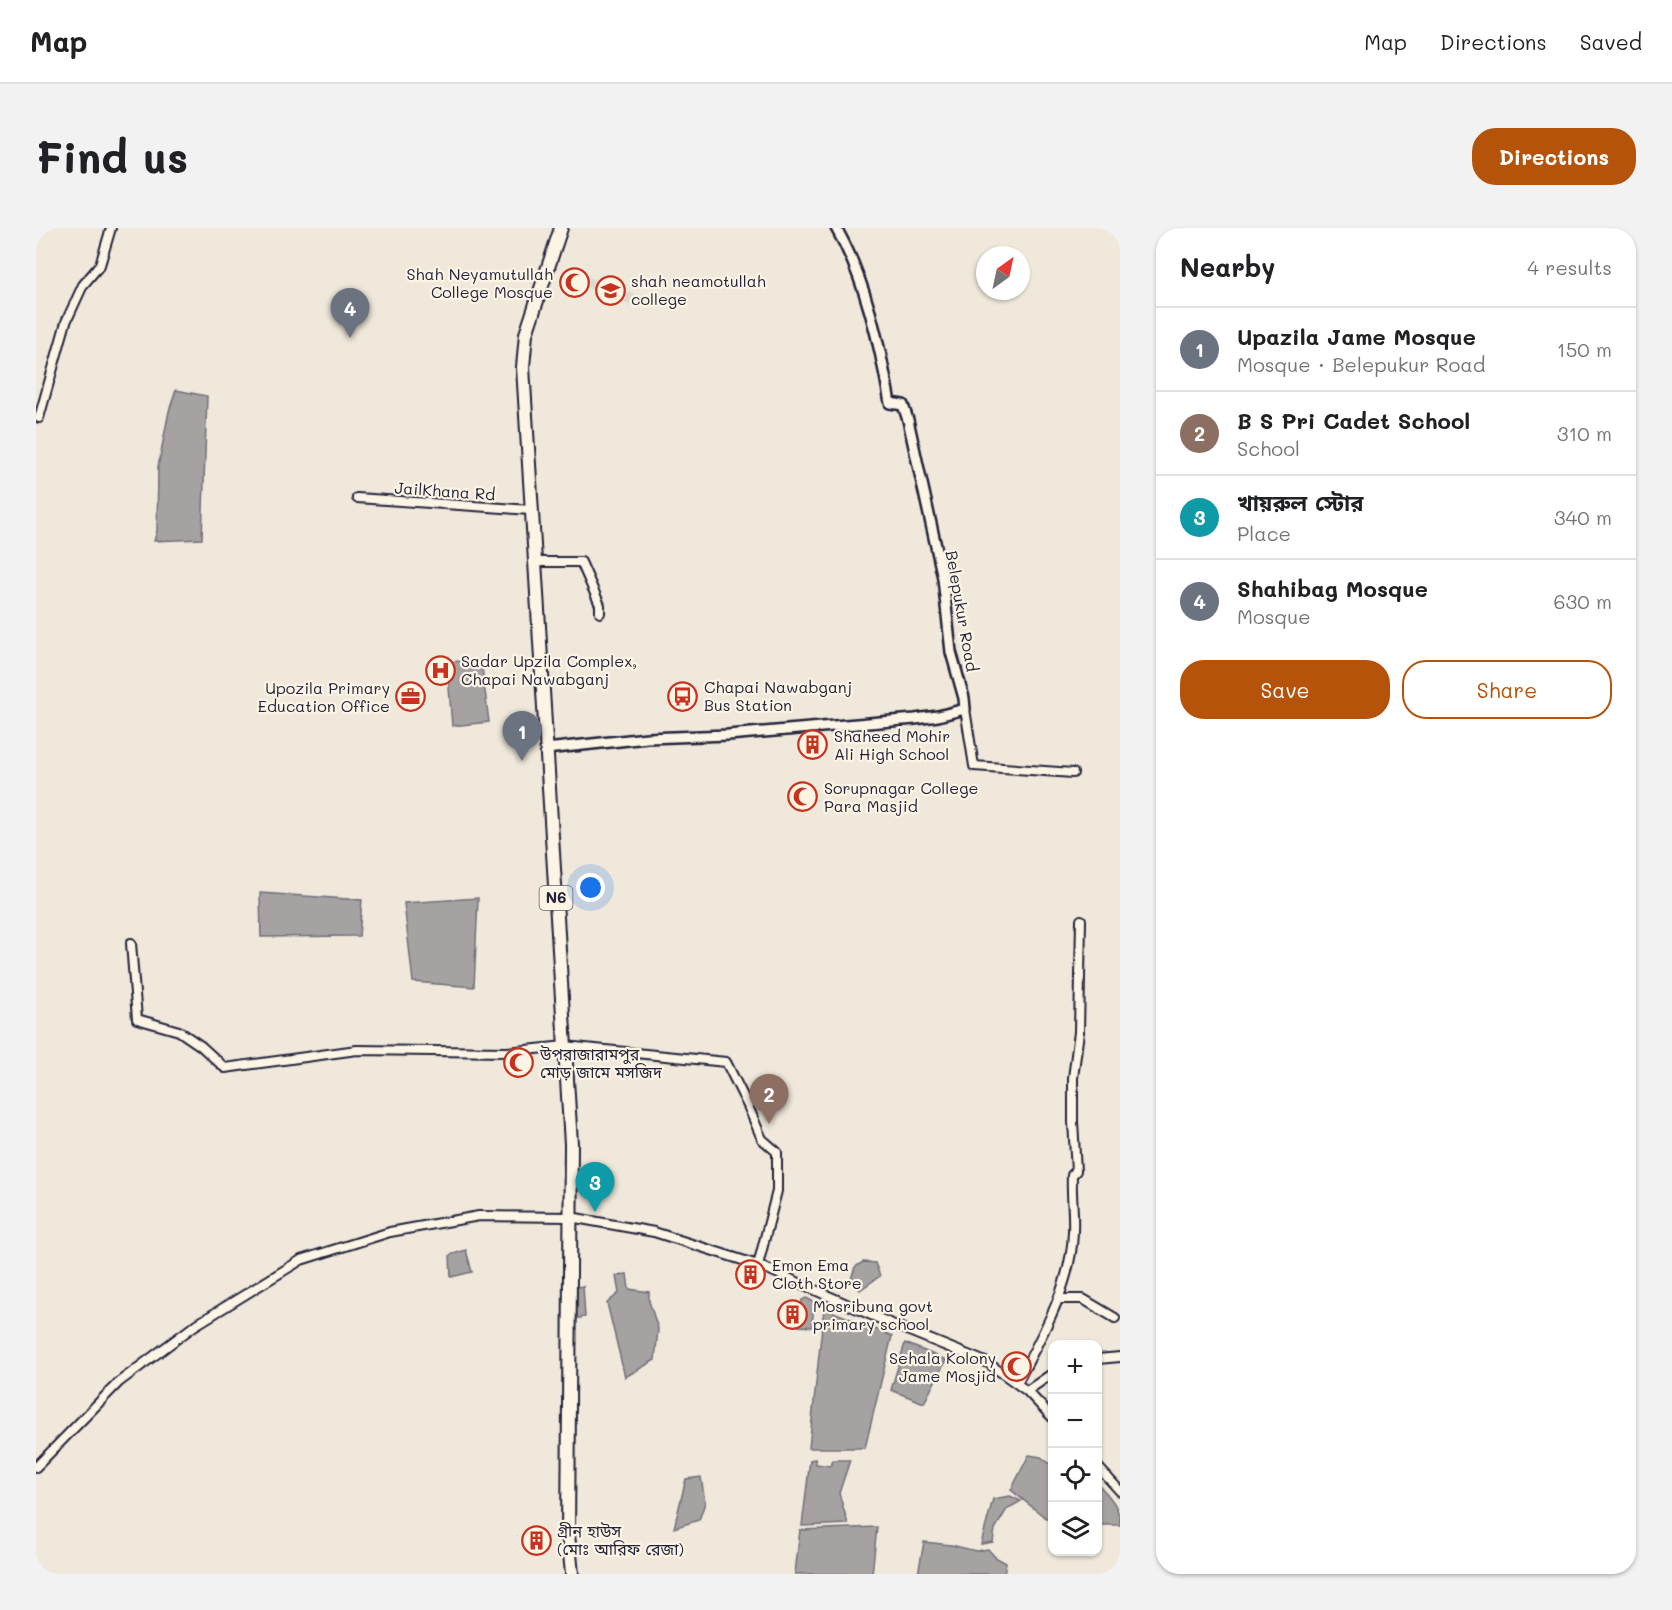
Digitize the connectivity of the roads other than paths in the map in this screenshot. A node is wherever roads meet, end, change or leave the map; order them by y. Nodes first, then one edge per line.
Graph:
1 (111, 228) edge
2 (561, 228) edge
3 (836, 228) edge
4 (39, 418) dead end
5 (357, 498) dead end
6 (531, 510) junction
7 (535, 562) junction
8 (600, 614) dead end
9 (965, 710) junction
10 (546, 749) junction
11 (1073, 773) dead end
12 (1081, 920) dead end
13 (131, 943) dead end
14 (565, 1046) junction
15 (570, 1217) junction
16 (758, 1265) junction
17 (1058, 1299) junction
18 (1115, 1318) dead end
19 (1120, 1357) edge
20 (1102, 1359) edge
21 (1048, 1376) edge
22 (1017, 1383) junction
23 (1027, 1391) junction
24 (1048, 1413) edge
25 (36, 1467) edge
26 (1102, 1471) edge
27 (1120, 1491) edge
28 (572, 1574) edge

1 - 4 street
2 - 6 highway, N6
3 - 9 street, Belepukur Road
5 - 6 street, JailKhana Rd
6 - 7 highway, N6
7 - 8 street
7 - 10 highway, N6
9 - 10 street
9 - 11 street
10 - 14 highway, N6
12 - 17 street
13 - 14 street
14 - 15 highway, N6
14 - 16 street
15 - 16 street
15 - 25 street
15 - 28 highway, N6
16 - 22 street
17 - 18 street
17 - 22 street
19 - 20 street
21 - 23 street
22 - 23 street
23 - 24 street
26 - 27 street

